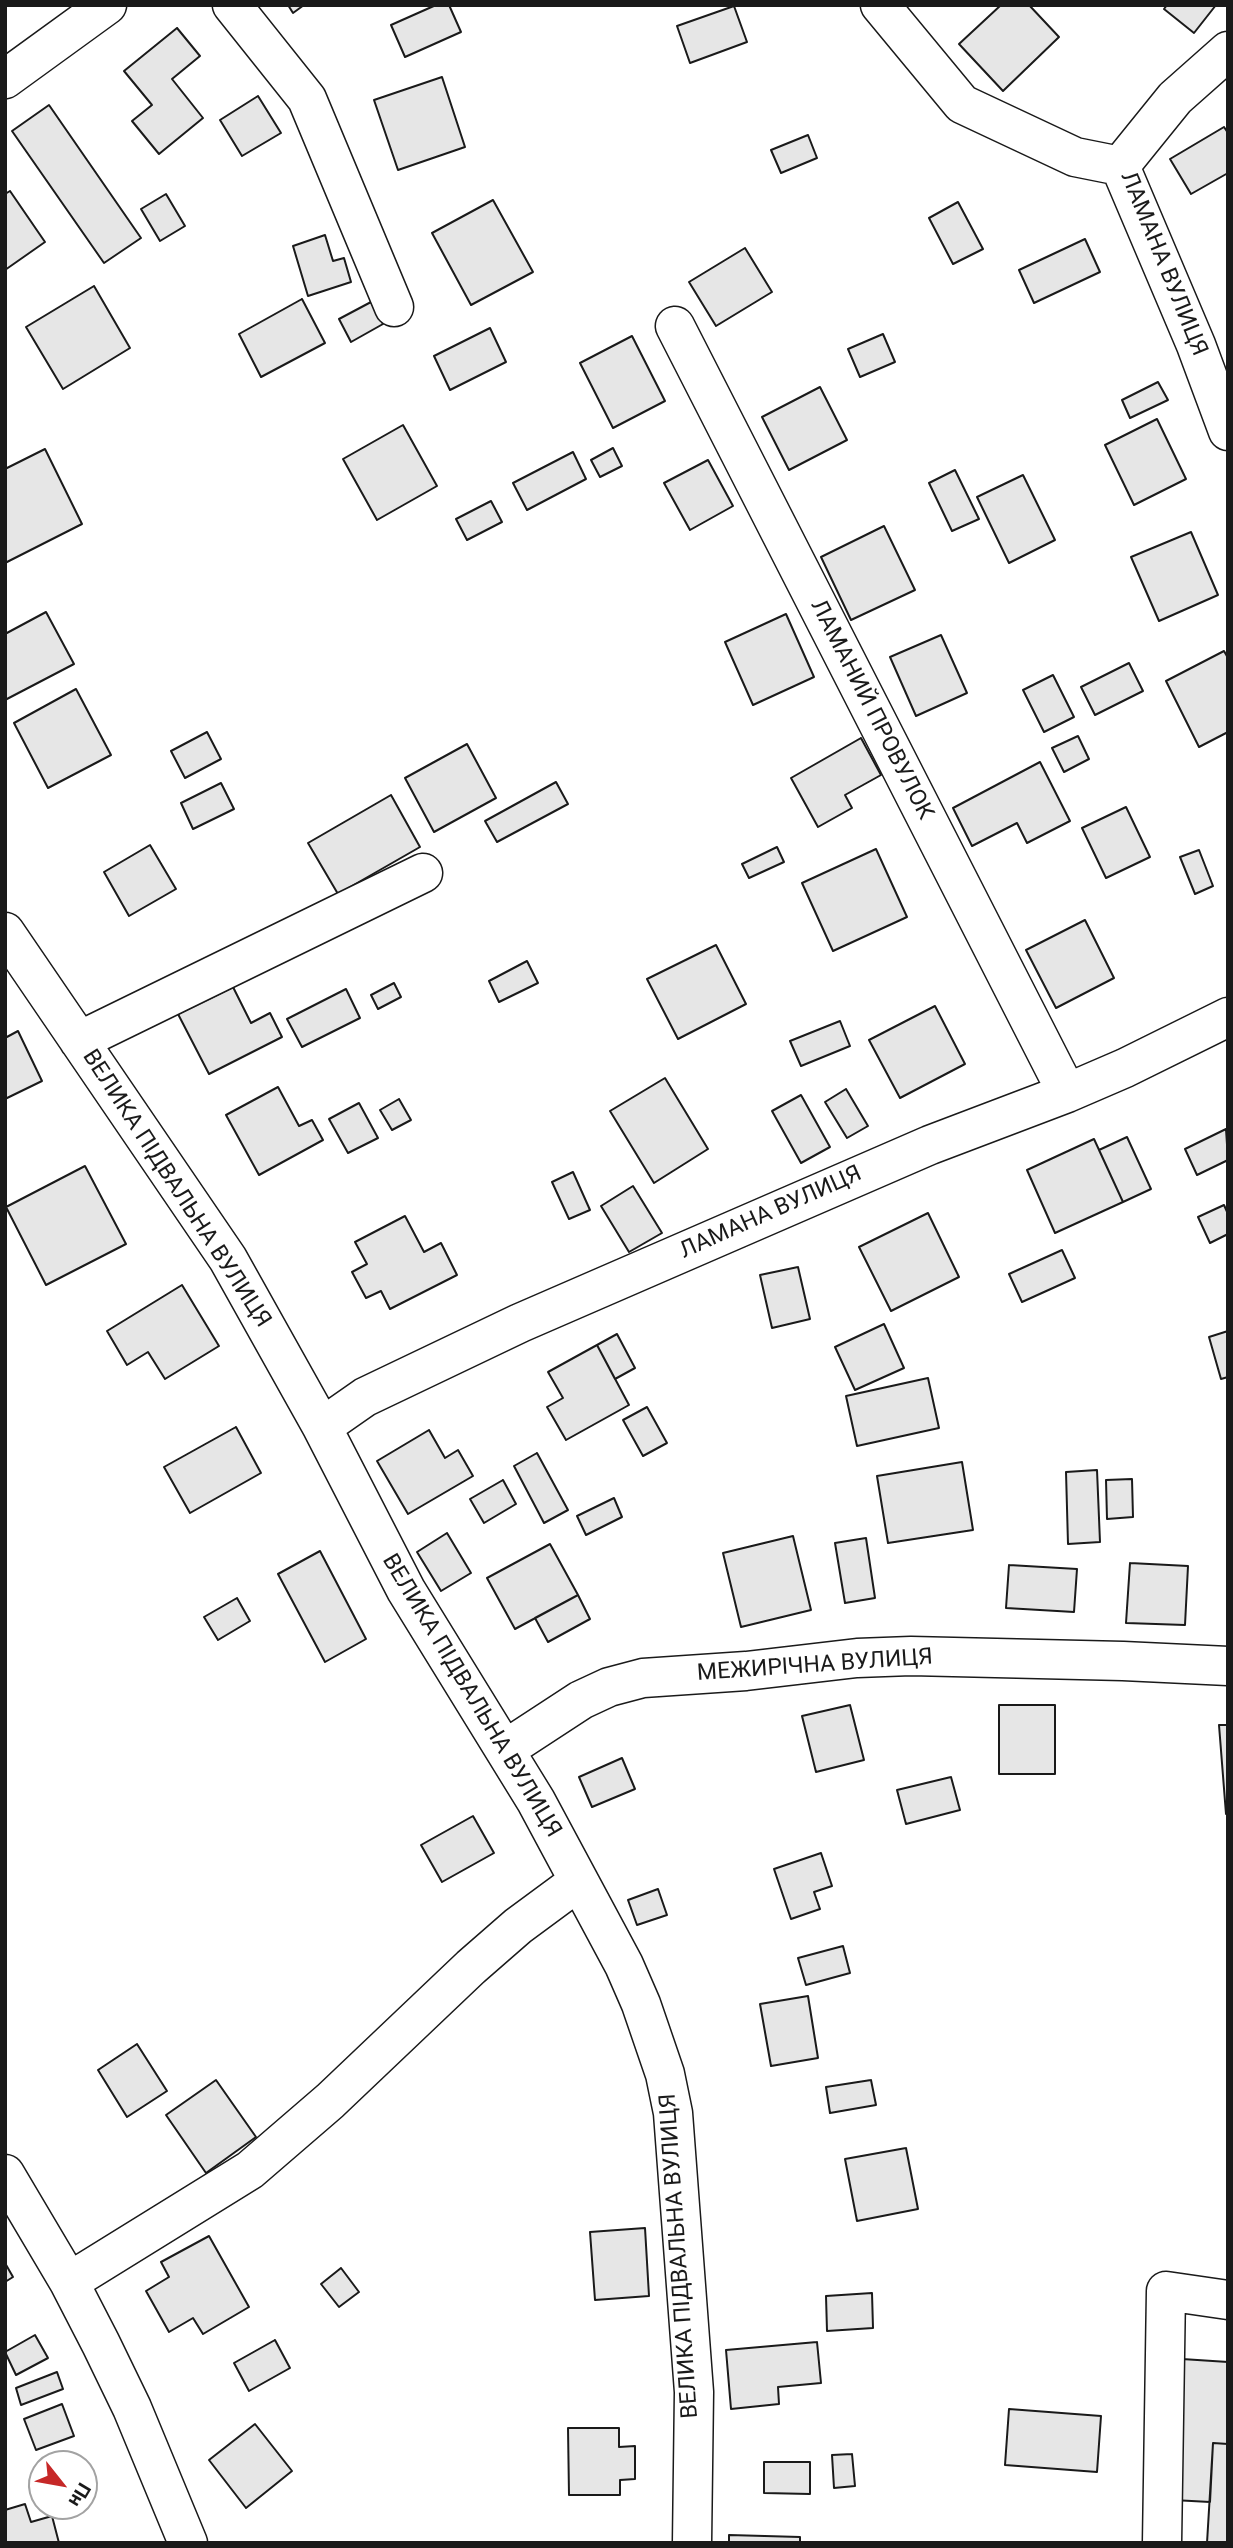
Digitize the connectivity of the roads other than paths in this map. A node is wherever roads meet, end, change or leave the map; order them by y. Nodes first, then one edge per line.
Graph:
1 (107, 5) edge
2 (232, 5) edge
3 (880, 5) edge
4 (1228, 51) edge
5 (5, 79) edge
6 (1120, 166) junction
7 (394, 307) dead end
8 (675, 326) dead end
9 (1212, 342) edge
10 (1228, 431) edge
11 (423, 873) dead end
12 (5, 932) edge
13 (1228, 1017) edge
14 (79, 1041) junction
15 (1067, 1093) junction
16 (322, 1427) junction
17 (1228, 1666) edge
18 (506, 1749) junction
19 (579, 1881) junction
20 (5, 2174) edge
21 (69, 2282) junction
22 (1228, 2300) edge
23 (188, 2543) edge
24 (692, 2543) edge
25 (1162, 2543) edge

1 - 5 street
2 - 7 street
3 - 6 street
4 - 6 street, ЛАМАНА ВУЛИЦЯ
6 - 9 street, ЛАМАНА ВУЛИЦЯ
8 - 15 street, ЛАМАНИЙ ПРОВУЛОК
9 - 10 street, ЛАМАНА ВУЛИЦЯ
11 - 14 street
12 - 14 street, ВЕЛИКА ПІДВАЛЬНА ВУЛИЦЯ
13 - 15 street, ЛАМАНА ВУЛИЦЯ
14 - 16 street, ВЕЛИКА ПІДВАЛЬНА ВУЛИЦЯ
15 - 16 street, ЛАМАНА ВУЛИЦЯ
16 - 18 street, ВЕЛИКА ПІДВАЛЬНА ВУЛИЦЯ
17 - 18 street, МЕЖИРІЧНА ВУЛИЦЯ
18 - 19 street, ВЕЛИКА ПІДВАЛЬНА ВУЛИЦЯ
19 - 21 street
19 - 24 street, ВЕЛИКА ПІДВАЛЬНА ВУЛИЦЯ
20 - 21 street
21 - 23 street
22 - 25 street

